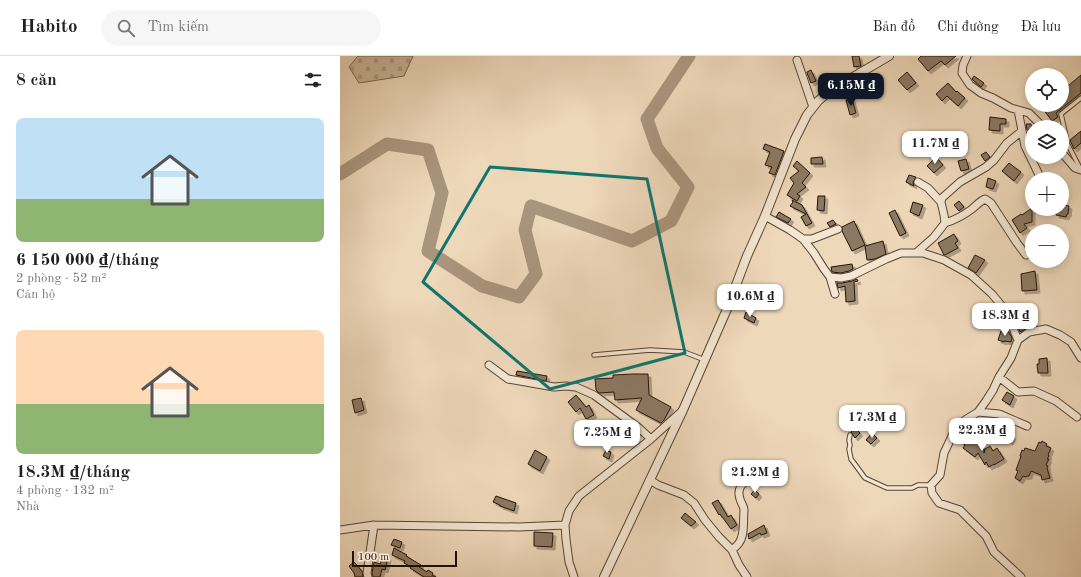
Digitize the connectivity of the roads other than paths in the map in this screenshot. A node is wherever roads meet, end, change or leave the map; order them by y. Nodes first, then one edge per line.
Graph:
1 (889, 56) edge
2 (967, 56) edge
3 (796, 60) dead end
4 (1081, 98) edge
5 (813, 107) junction
6 (1018, 110) junction
7 (1036, 120) edge
8 (1022, 131) junction
9 (1069, 160) edge
10 (1081, 170) edge
11 (1037, 172) edge
12 (918, 182) dead end
13 (941, 202) junction
14 (765, 216) junction
15 (945, 223) junction
16 (838, 229) dead end
17 (803, 239) junction
18 (918, 252) junction
19 (1025, 254) edge
20 (830, 277) junction
21 (835, 294) dead end
22 (1018, 340) junction
23 (594, 355) dead end
24 (1081, 358) edge
25 (705, 360) junction
26 (489, 364) dead end
27 (999, 377) junction
28 (683, 410) junction
29 (978, 412) junction
30 (1077, 417) dead end
31 (1027, 426) dead end
32 (850, 435) dead end
33 (652, 439) junction
34 (650, 480) junction
35 (751, 481) dead end
36 (931, 485) junction
37 (374, 525) junction
38 (566, 525) junction
39 (340, 530) edge
40 (732, 550) junction
41 (739, 565) junction
42 (368, 577) edge
43 (574, 577) edge
44 (604, 577) edge
45 (747, 577) edge
46 (750, 577) edge
47 (1021, 577) edge

1 - 5 street
2 - 6 street
3 - 5 street
4 - 10 lane
5 - 14 street
6 - 7 street
6 - 8 street
8 - 11 street
8 - 13 street
9 - 10 street
12 - 13 street
13 - 15 street
14 - 17 street
14 - 25 street
15 - 18 street
15 - 19 street
16 - 17 street
17 - 20 street
18 - 20 street
18 - 22 street
20 - 21 street
22 - 24 street
22 - 27 street
23 - 25 lane
25 - 28 street
26 - 33 street
27 - 29 street
27 - 30 street
28 - 33 street
28 - 34 street
29 - 31 street
29 - 36 street
32 - 36 lane
33 - 38 street
34 - 40 street
34 - 44 street
35 - 40 street
36 - 47 street
37 - 38 street
37 - 39 street
37 - 42 street
38 - 43 street
40 - 41 street
41 - 45 street
41 - 46 street

